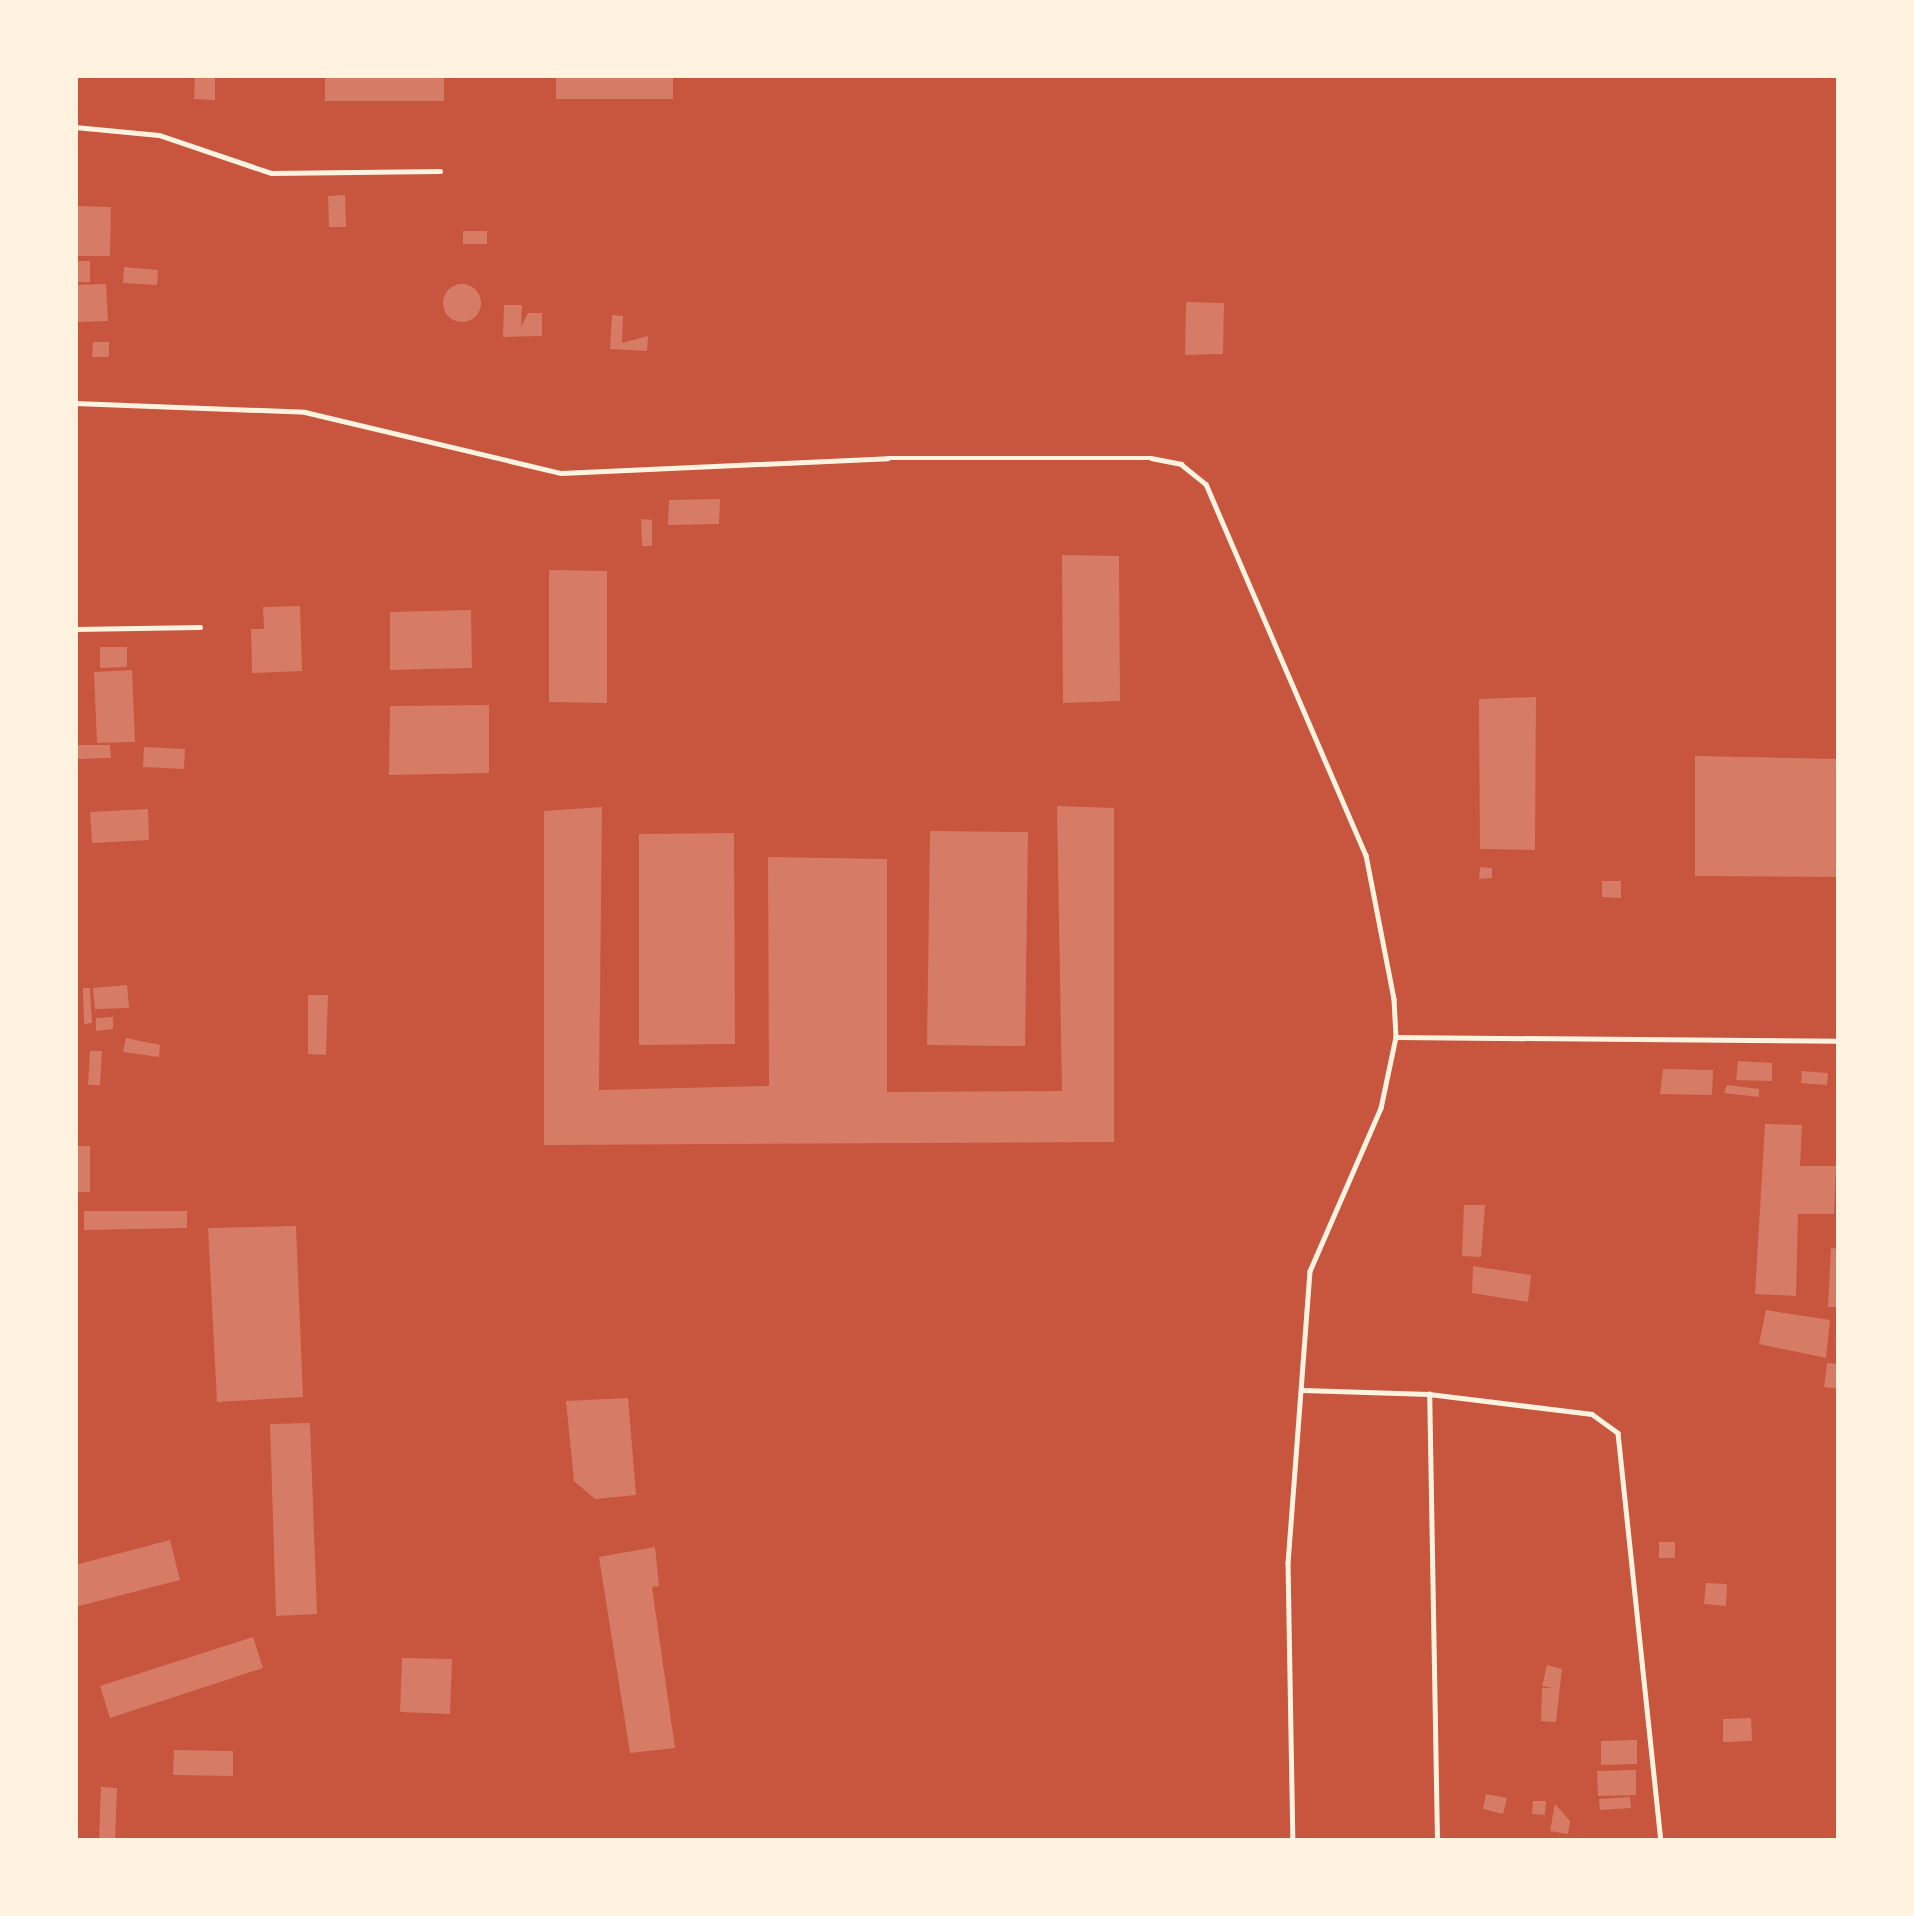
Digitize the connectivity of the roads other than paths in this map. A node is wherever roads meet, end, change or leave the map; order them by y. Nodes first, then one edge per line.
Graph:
1 (75, 127) edge
2 (440, 171) dead end
3 (75, 403) edge
4 (200, 627) dead end
5 (75, 629) edge
6 (1396, 1037) junction
7 (1839, 1041) edge
8 (1302, 1390) junction
9 (1429, 1394) junction
10 (1293, 1841) edge
11 (1437, 1841) edge
12 (1661, 1841) edge

1 - 2 lane
3 - 6 lane
4 - 5 lane
6 - 7 lane
6 - 8 lane
8 - 9 lane
8 - 10 lane
9 - 11 lane
9 - 12 lane

